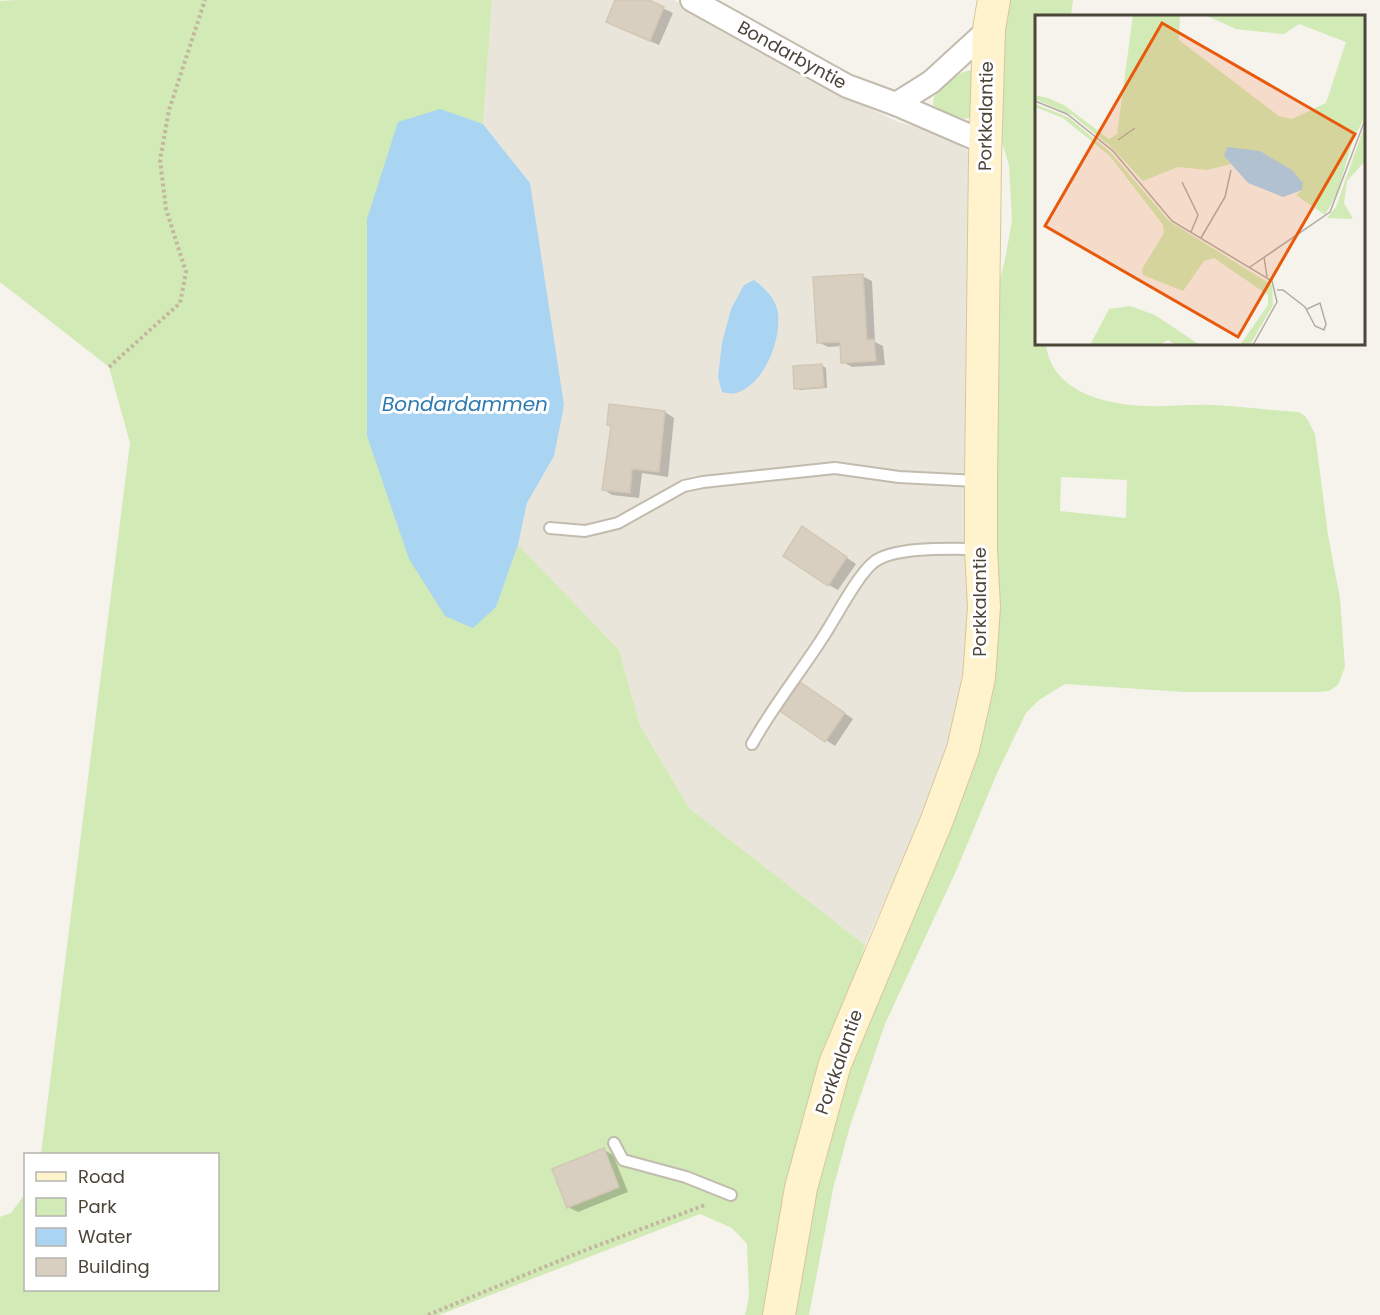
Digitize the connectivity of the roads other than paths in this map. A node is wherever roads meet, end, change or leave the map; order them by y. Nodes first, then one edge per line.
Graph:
1 (692, 0) edge
2 (991, 15) edge
3 (896, 104) junction
4 (986, 143) junction
5 (981, 481) junction
6 (550, 528) dead end
7 (981, 549) junction
8 (752, 744) dead end
9 (614, 1143) dead end
10 (731, 1195) road end
11 (779, 1315) edge

1 - 3 street, Bondarbyntie
2 - 3 street
2 - 4 street, Porkkalantie
3 - 4 street, Bondarbyntie
4 - 5 street, Porkkalantie
5 - 6 lane
5 - 7 street, Porkkalantie
7 - 8 lane
7 - 11 street, Porkkalantie
9 - 10 lane

